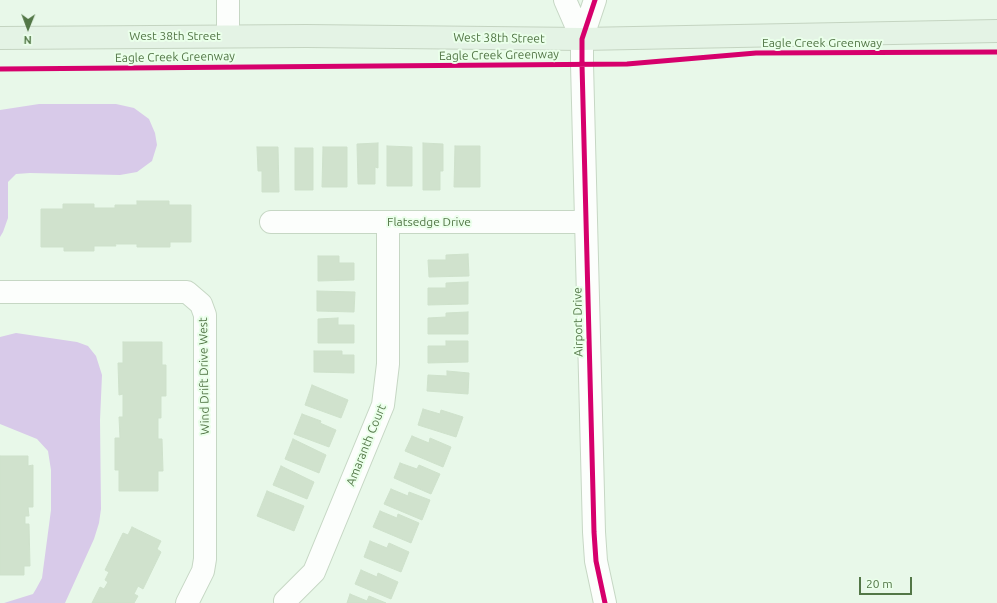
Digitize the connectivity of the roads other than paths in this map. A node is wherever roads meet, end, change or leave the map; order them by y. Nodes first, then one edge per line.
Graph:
1 (228, 0) edge
2 (565, 0) edge
3 (595, 0) edge
4 (997, 31) edge
5 (228, 36) junction
6 (0, 38) edge
7 (582, 39) junction
8 (271, 222) dead end
9 (388, 222) junction
10 (586, 222) junction
11 (0, 292) edge
12 (285, 601) dead end
13 (187, 603) edge
14 (605, 603) edge

1 - 5 street
2 - 7 street
3 - 7 street
4 - 7 main road, West 38th Street
5 - 6 main road, West 38th Street
5 - 7 main road, West 38th Street
7 - 10 street, Airport Drive
8 - 9 street, Flatsedge Drive
9 - 10 street, Flatsedge Drive
9 - 12 street, Amaranth Court
10 - 14 street, Airport Drive
11 - 13 street, Wind Drift Drive West

